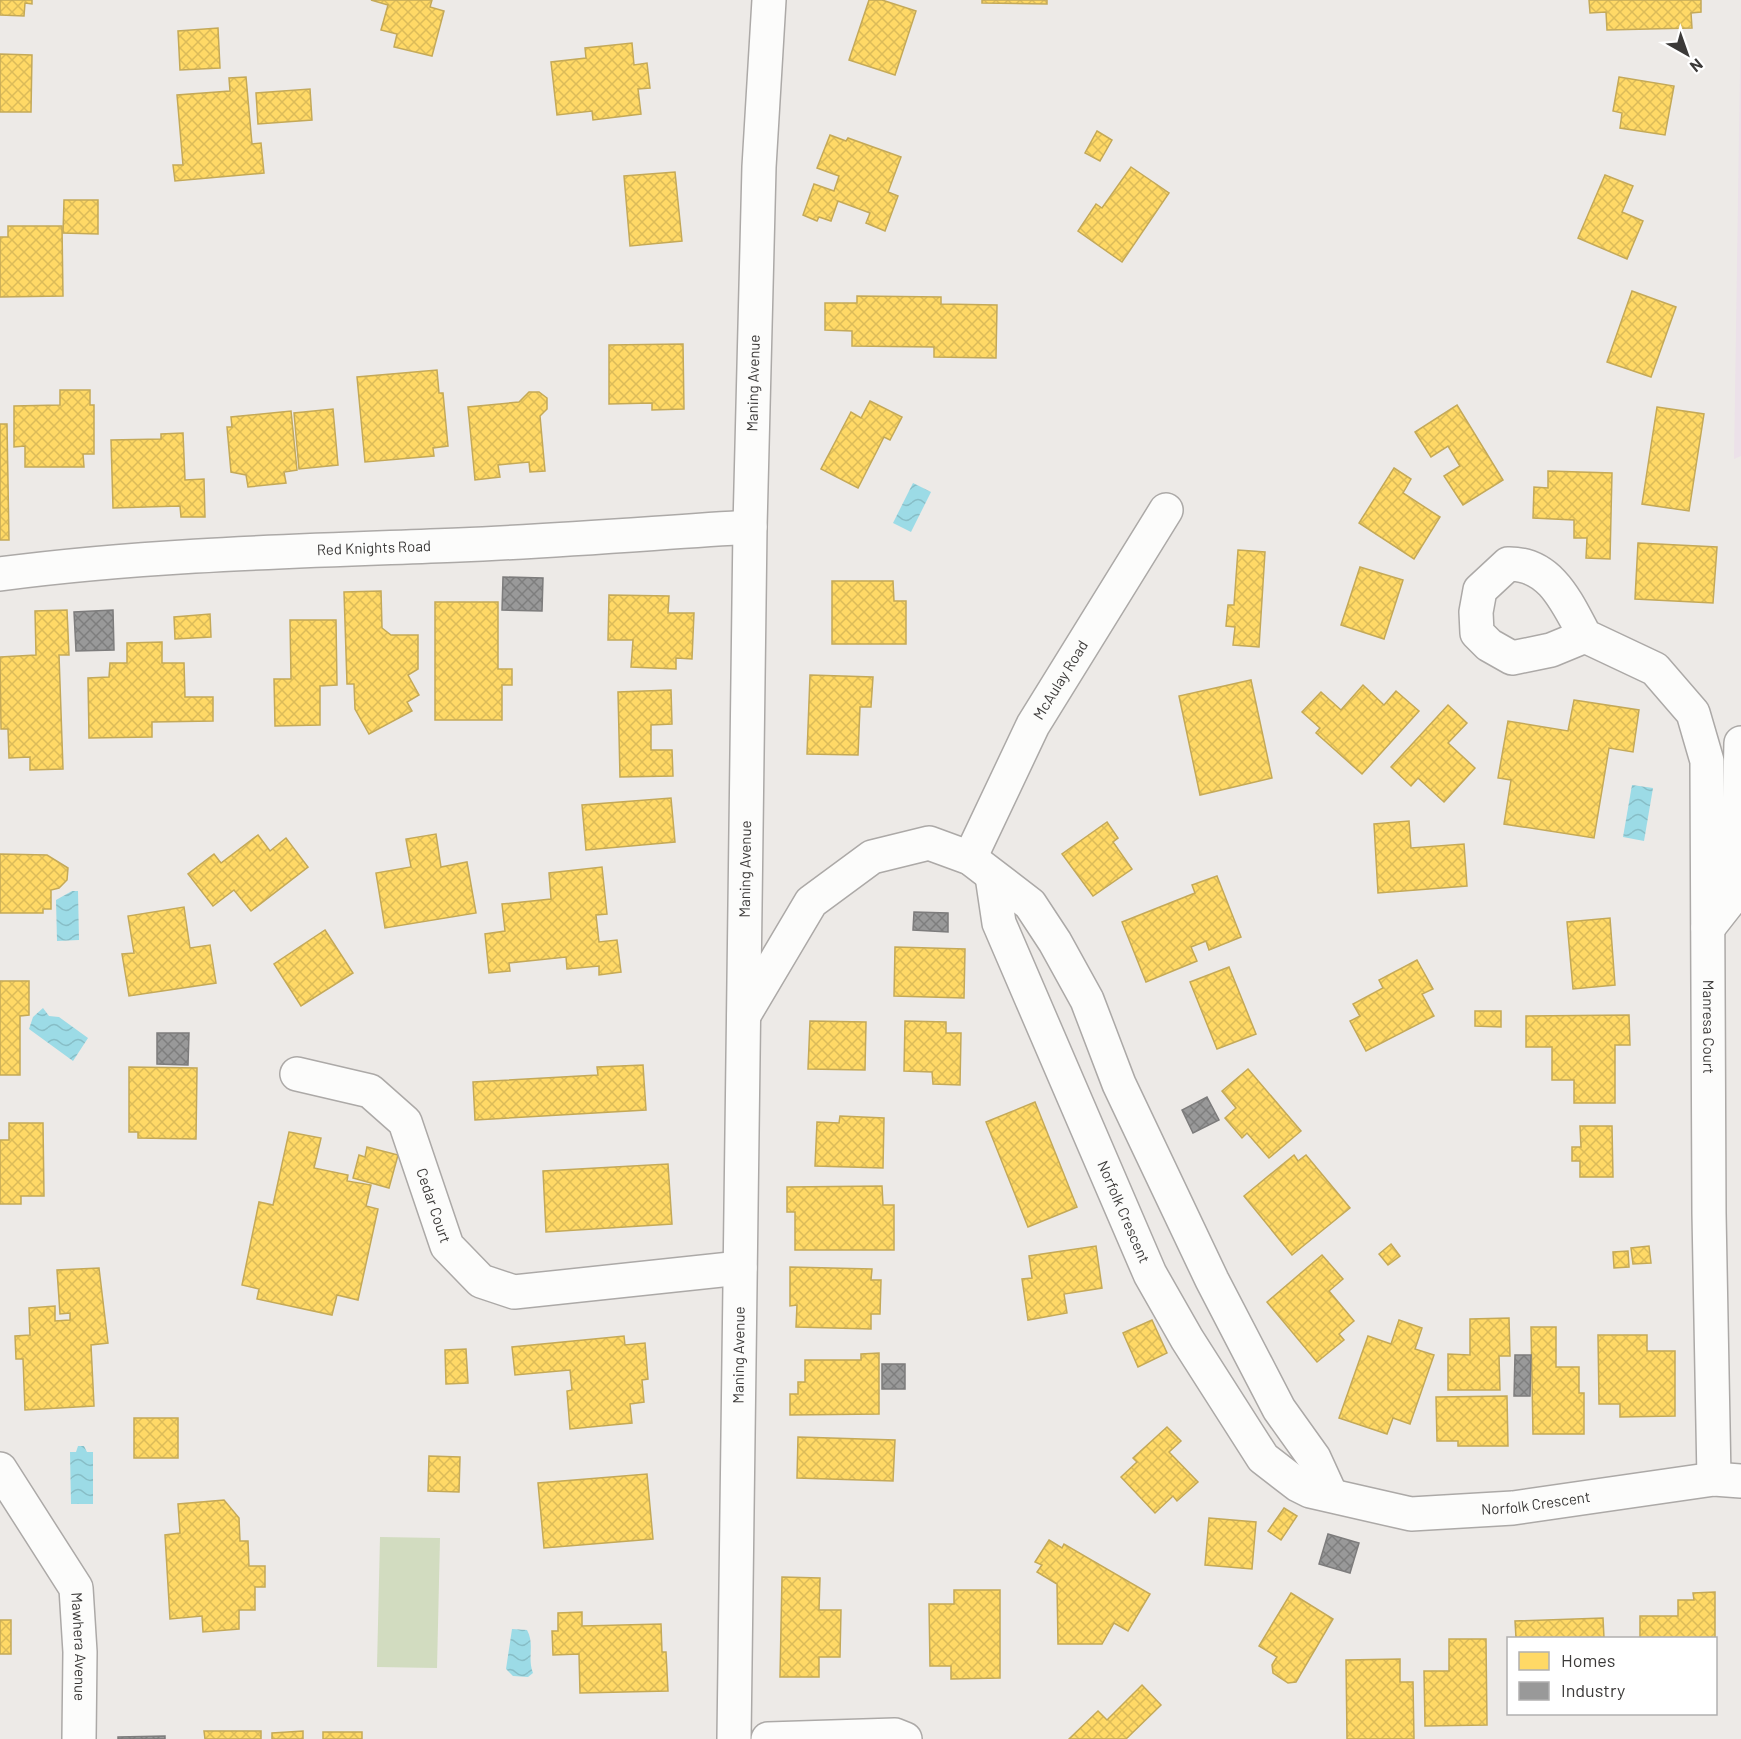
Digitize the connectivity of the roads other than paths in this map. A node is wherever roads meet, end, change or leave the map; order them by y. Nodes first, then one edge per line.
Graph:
1 (770, 0) edge
2 (1166, 510) dead end
3 (750, 527) junction
4 (0, 574) edge
5 (1585, 636) dead end
6 (1741, 743) edge
7 (981, 867) junction
8 (1708, 928) junction
9 (743, 1016) junction
10 (297, 1074) dead end
11 (740, 1268) junction
12 (0, 1469) edge
13 (1728, 1480) edge
14 (1330, 1493) junction
15 (79, 1739) edge
16 (734, 1739) edge
17 (768, 1739) edge
18 (905, 1739) edge

1 - 3 street, Maning Avenue
2 - 7 street, McAulay Road
3 - 4 street, Red Knights Road
3 - 9 street, Maning Avenue
5 - 8 street, Manresa Court
6 - 8 street
7 - 9 street
7 - 14 street
7 - 14 street, Norfolk Crescent
8 - 13 street, Manresa Court
9 - 11 street, Maning Avenue
10 - 11 street, Cedar Court
11 - 16 street, Maning Avenue
12 - 15 street, Mawhera Avenue
13 - 14 street, Norfolk Crescent
17 - 18 street

